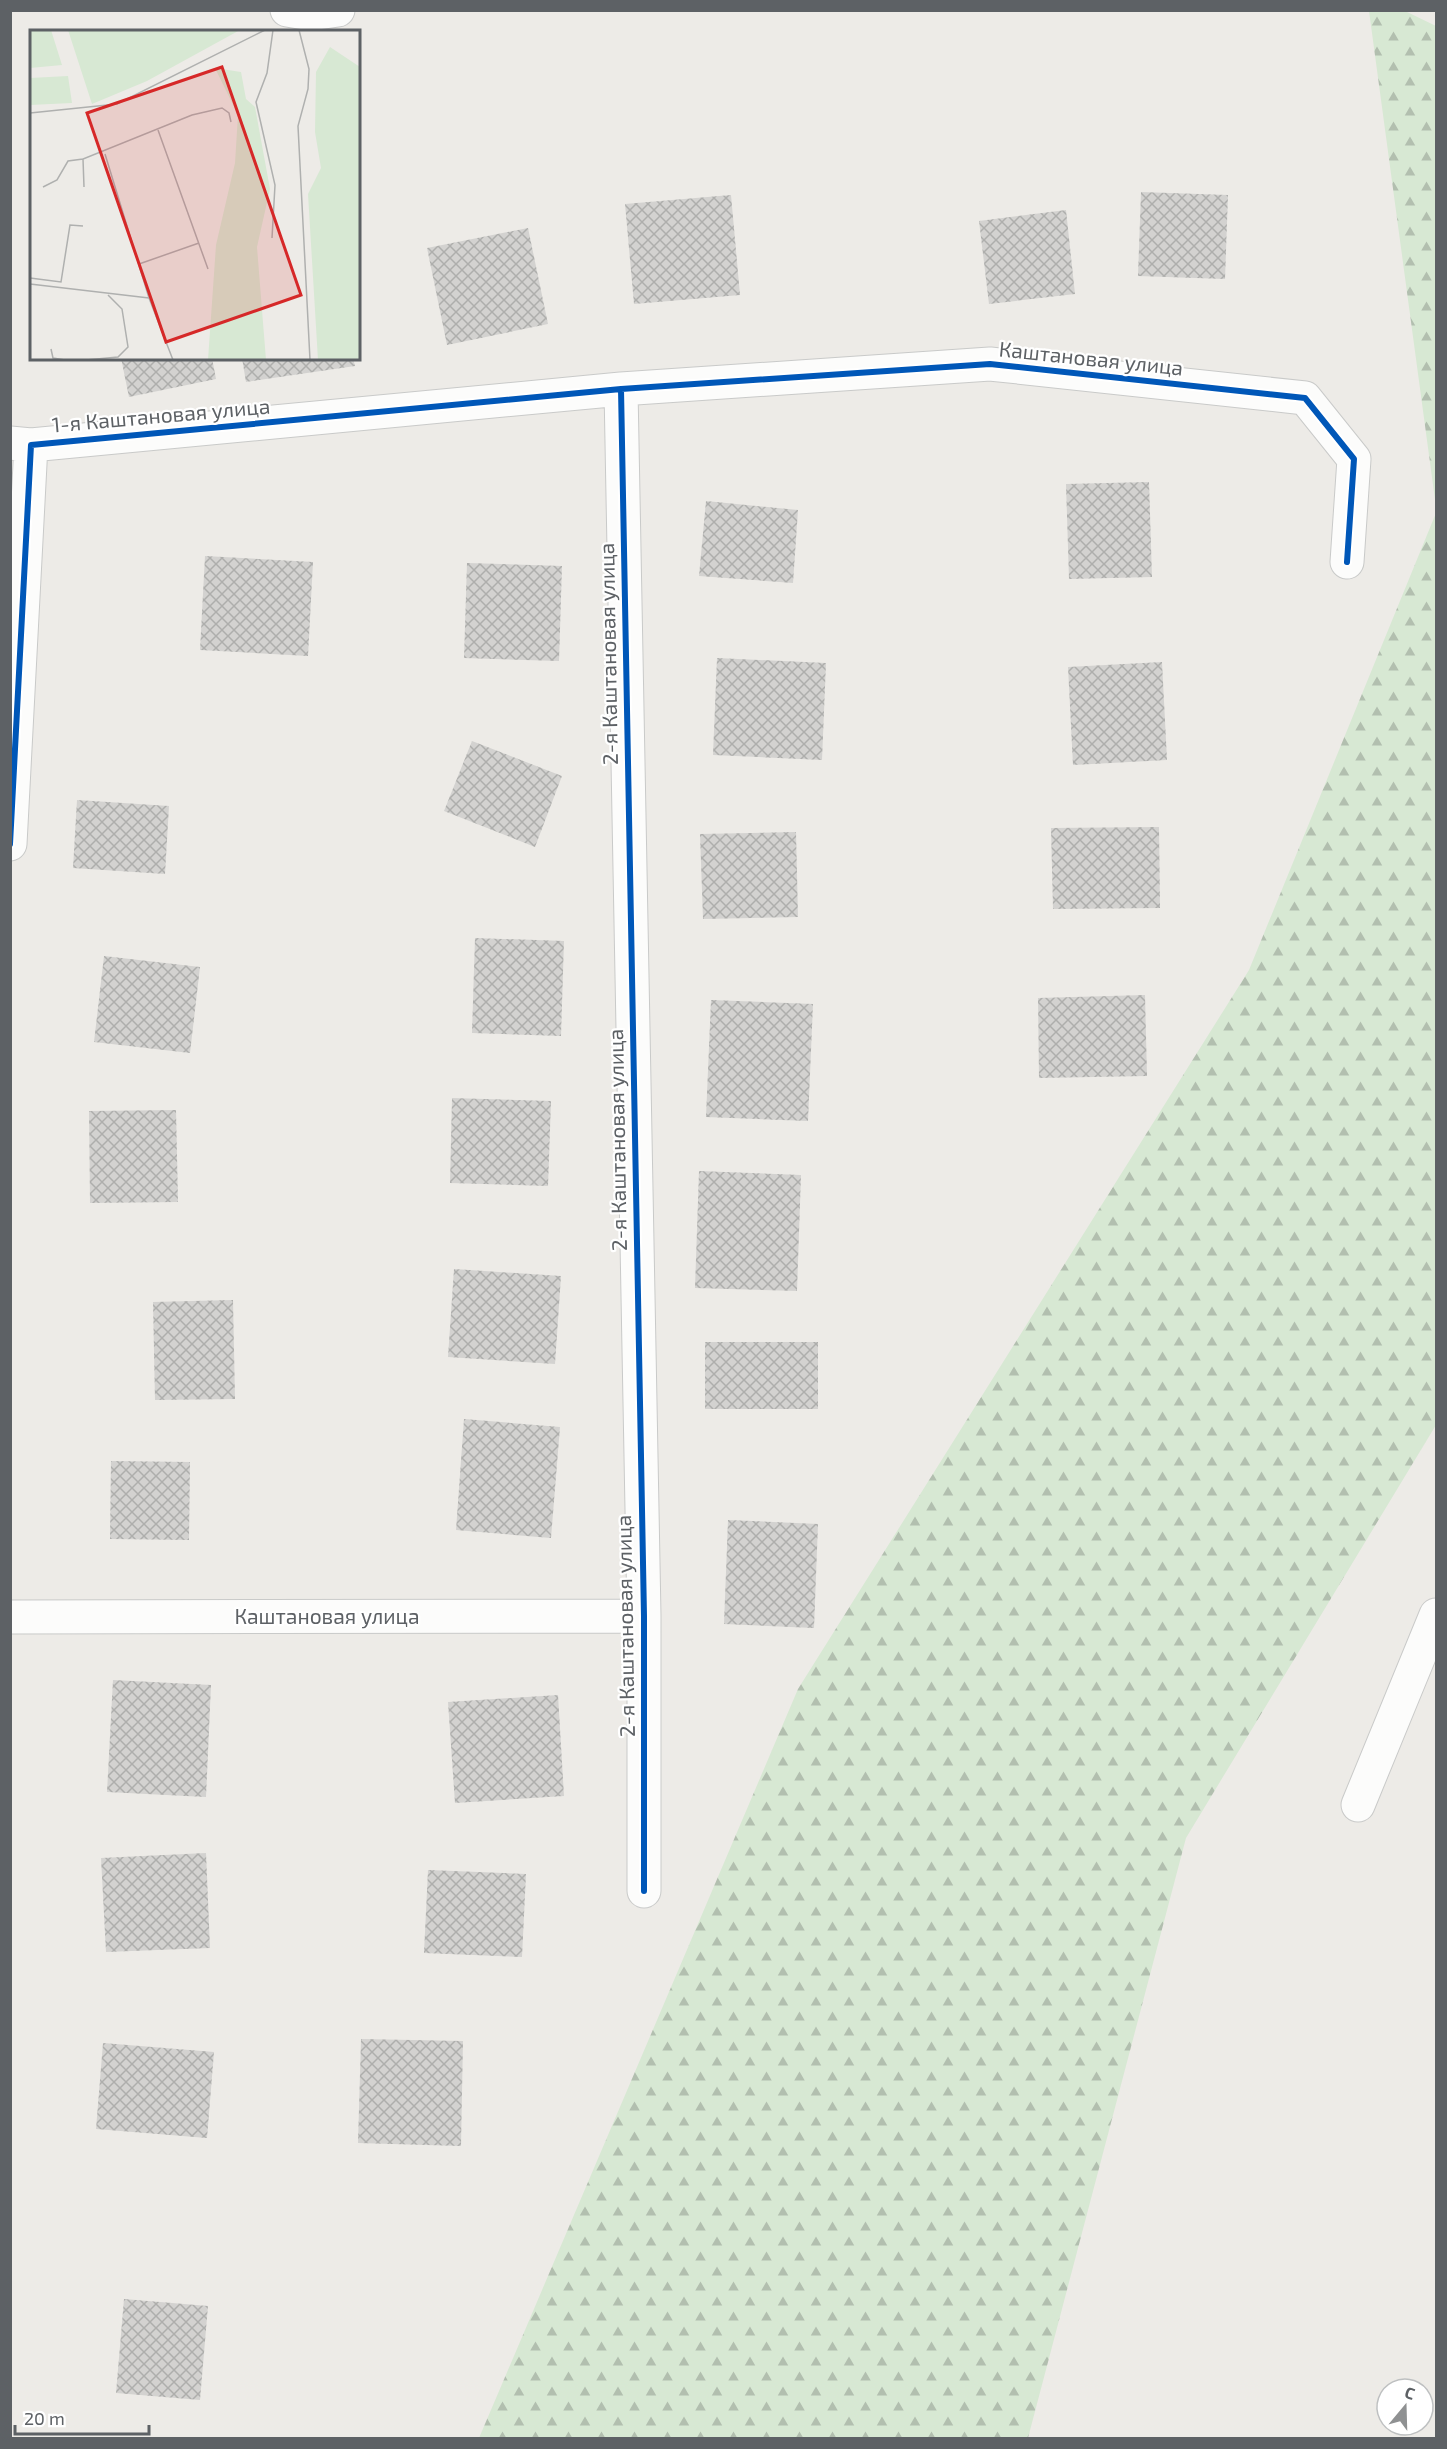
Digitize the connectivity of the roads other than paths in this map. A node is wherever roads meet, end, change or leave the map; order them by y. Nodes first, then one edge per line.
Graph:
1 (288, 10) edge
2 (338, 10) edge
3 (621, 389) junction
4 (21, 444) edge
5 (1347, 562) dead end
6 (10, 844) edge
7 (1437, 1615) edge
8 (644, 1616) junction
9 (10, 1617) edge
10 (1358, 1805) dead end
11 (644, 1891) dead end

1 - 2 street
3 - 4 street, 1-я Каштановая улица
3 - 5 street, Каштановая улица
3 - 8 street, 2-я Каштановая улица
4 - 6 street, 1-я Каштановая улица
7 - 10 street
8 - 9 street, Каштановая улица
8 - 11 street, 2-я Каштановая улица

